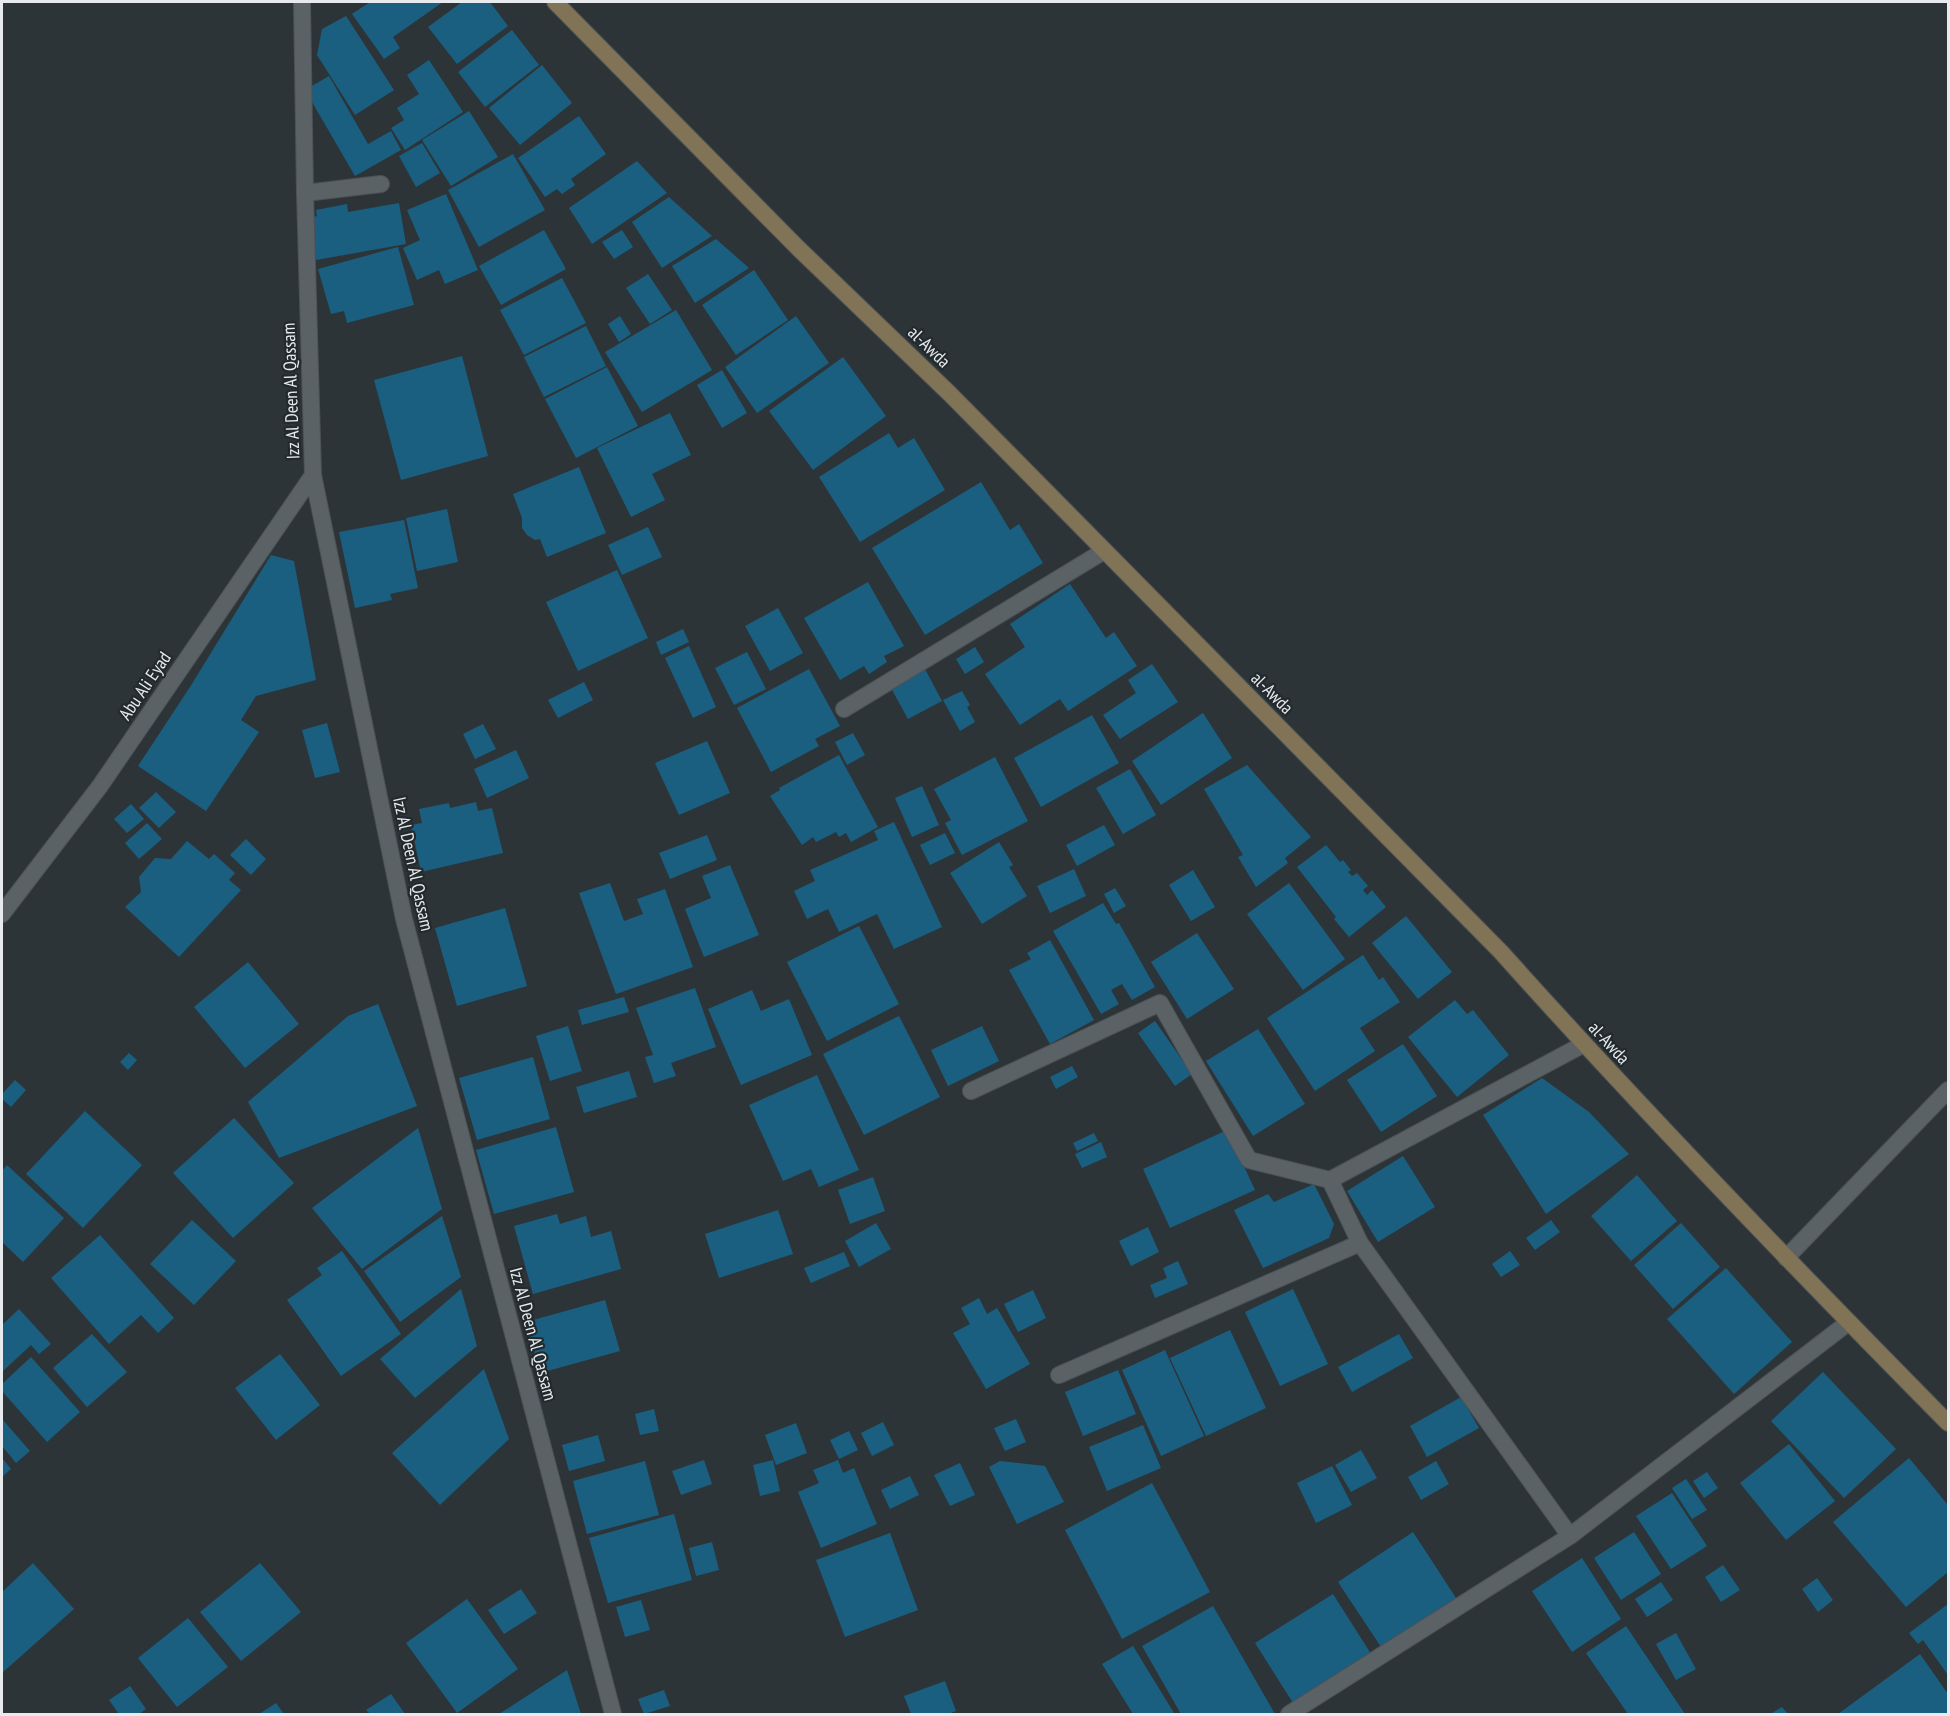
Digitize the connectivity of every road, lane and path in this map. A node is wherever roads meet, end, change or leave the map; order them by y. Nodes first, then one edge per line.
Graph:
1 (302, 2) edge
2 (555, 2) edge
3 (381, 184) dead end
4 (305, 193) junction
5 (313, 476) junction
6 (1104, 551) junction
7 (844, 709) dead end
8 (2, 914) edge
9 (1584, 1044) junction
10 (1948, 1090) edge
11 (971, 1091) dead end
12 (1330, 1180) junction
13 (1360, 1243) junction
14 (1786, 1258) junction
15 (1848, 1322) junction
16 (1059, 1375) dead end
17 (1948, 1423) edge
18 (1570, 1536) junction
19 (613, 1714) edge
20 (1289, 1714) edge

1 - 4 street, Izz Al Deen Al Qassam
2 - 6 main road, al-Awda
3 - 4 street
4 - 5 street, Izz Al Deen Al Qassam
5 - 8 street, Abu Ali Eyad
5 - 19 street, Izz Al Deen Al Qassam
6 - 7 street
6 - 9 main road, al-Awda
9 - 12 street
9 - 14 main road, al-Awda
10 - 14 street
11 - 12 street
12 - 13 street
13 - 16 street
13 - 18 street
14 - 15 main road, al-Awda
15 - 17 main road, al-Awda
15 - 18 street
18 - 20 street

